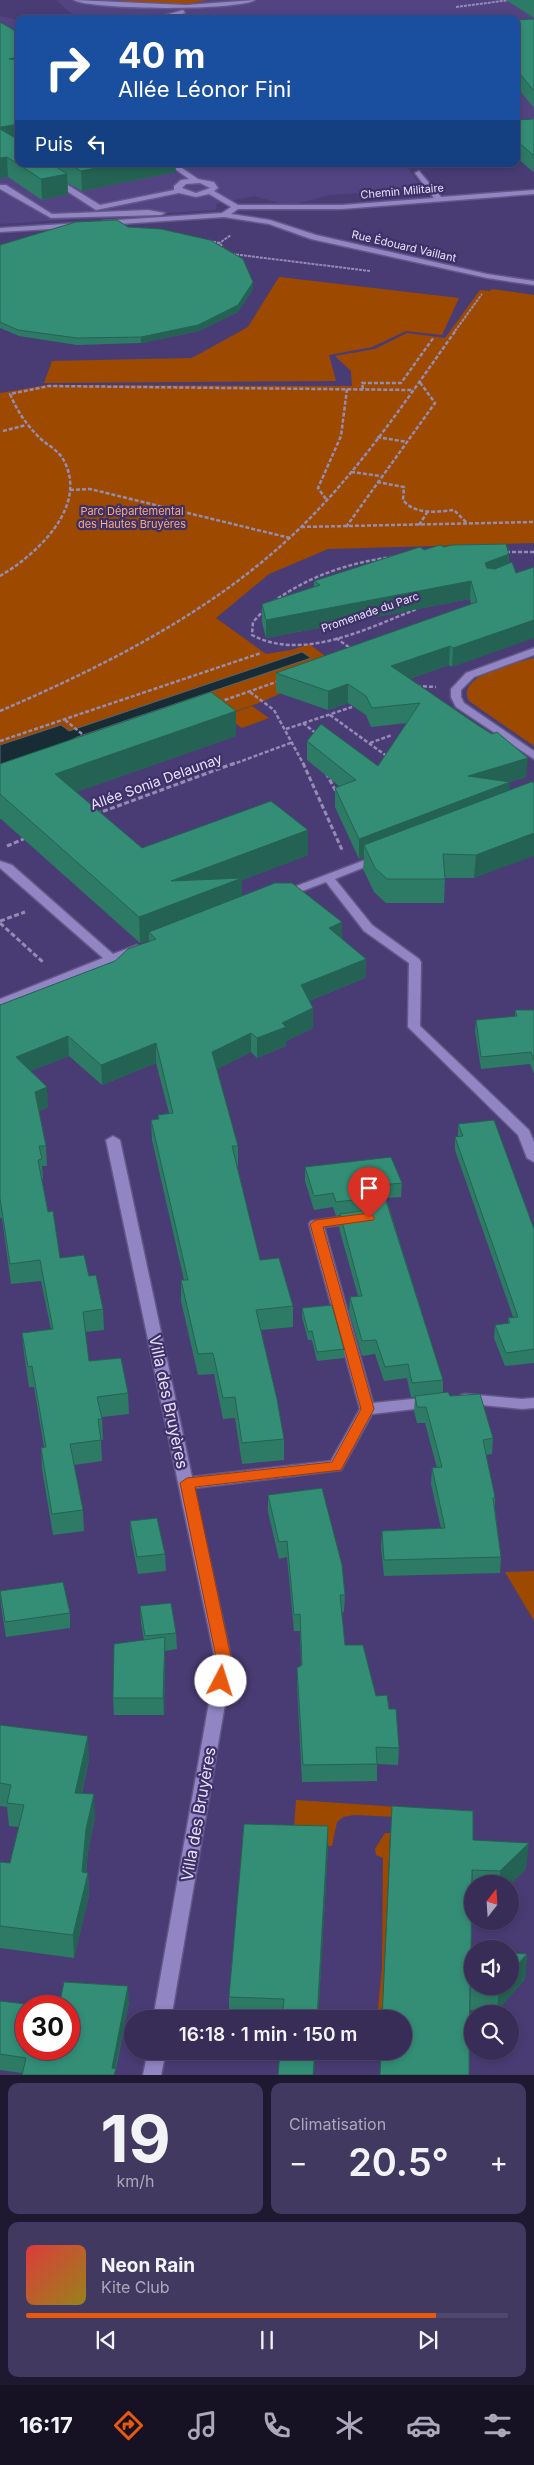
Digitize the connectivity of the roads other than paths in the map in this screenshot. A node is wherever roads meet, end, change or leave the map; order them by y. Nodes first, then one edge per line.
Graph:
1 (76, 0) edge
2 (252, 0) edge
3 (186, 8) junction
4 (171, 15) edge
5 (34, 167) edge
6 (175, 167) edge
7 (419, 173) dead end
8 (196, 181) junction
9 (0, 187) edge
10 (179, 191) junction
11 (210, 192) junction
12 (534, 192) edge
13 (439, 199) junction
14 (98, 207) junction
15 (236, 207) junction
16 (41, 210) junction
17 (224, 215) junction
18 (178, 218) junction
19 (89, 224) edge
20 (98, 224) edge
21 (0, 230) edge
22 (534, 283) edge
23 (534, 651) edge
24 (534, 756) edge
25 (388, 854) edge
26 (0, 864) edge
27 (328, 878) junction
28 (274, 898) edge
29 (148, 945) edge
30 (111, 959) junction
31 (3, 998) edge
32 (113, 1140) dead end
33 (534, 1158) edge
34 (369, 1218) edge
35 (534, 1402) edge
36 (367, 1409) junction
37 (187, 1483) junction
38 (164, 2010) edge
39 (155, 2060) edge
40 (152, 2075) edge

1 - 3 street
2 - 3 street
3 - 4 street
5 - 14 street
6 - 8 street
7 - 13 street
8 - 10 street
8 - 11 street
9 - 16 street
10 - 11 street
10 - 14 street
11 - 15 street
12 - 13 street, Chemin Militaire
13 - 15 street, Chemin Militaire
14 - 16 street
15 - 17 street
16 - 18 street
17 - 18 street
17 - 22 street, Rue Édouard Vaillant
18 - 20 street
19 - 21 street
23 - 24 street
25 - 27 street
26 - 30 street
27 - 28 street
27 - 33 street
29 - 30 street
30 - 31 street
32 - 37 street, Villa des Bruyères
34 - 36 street
35 - 36 street
36 - 37 street
37 - 38 street, Villa des Bruyères
39 - 40 street

